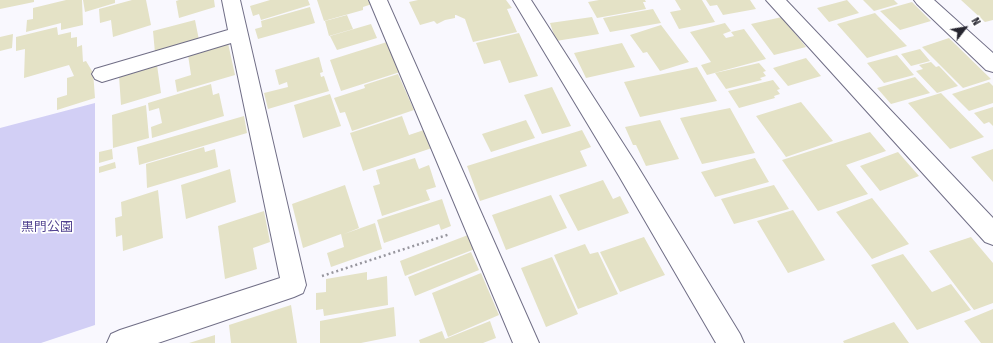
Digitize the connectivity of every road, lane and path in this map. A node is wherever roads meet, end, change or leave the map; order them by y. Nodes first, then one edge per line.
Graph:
1 (231, 0) edge
2 (378, 0) edge
3 (522, 0) edge
4 (775, 0) edge
5 (922, 0) edge
6 (239, 34) junction
7 (993, 65) edge
8 (102, 74) dead end
9 (474, 225) junction
10 (993, 234) edge
11 (294, 286) junction
12 (120, 343) edge
13 (526, 343) edge
14 (731, 343) edge

1 - 6 street
2 - 9 street
3 - 14 street
4 - 10 street
5 - 7 street
6 - 8 street
6 - 11 street
9 - 11 path
9 - 13 street
11 - 12 street

